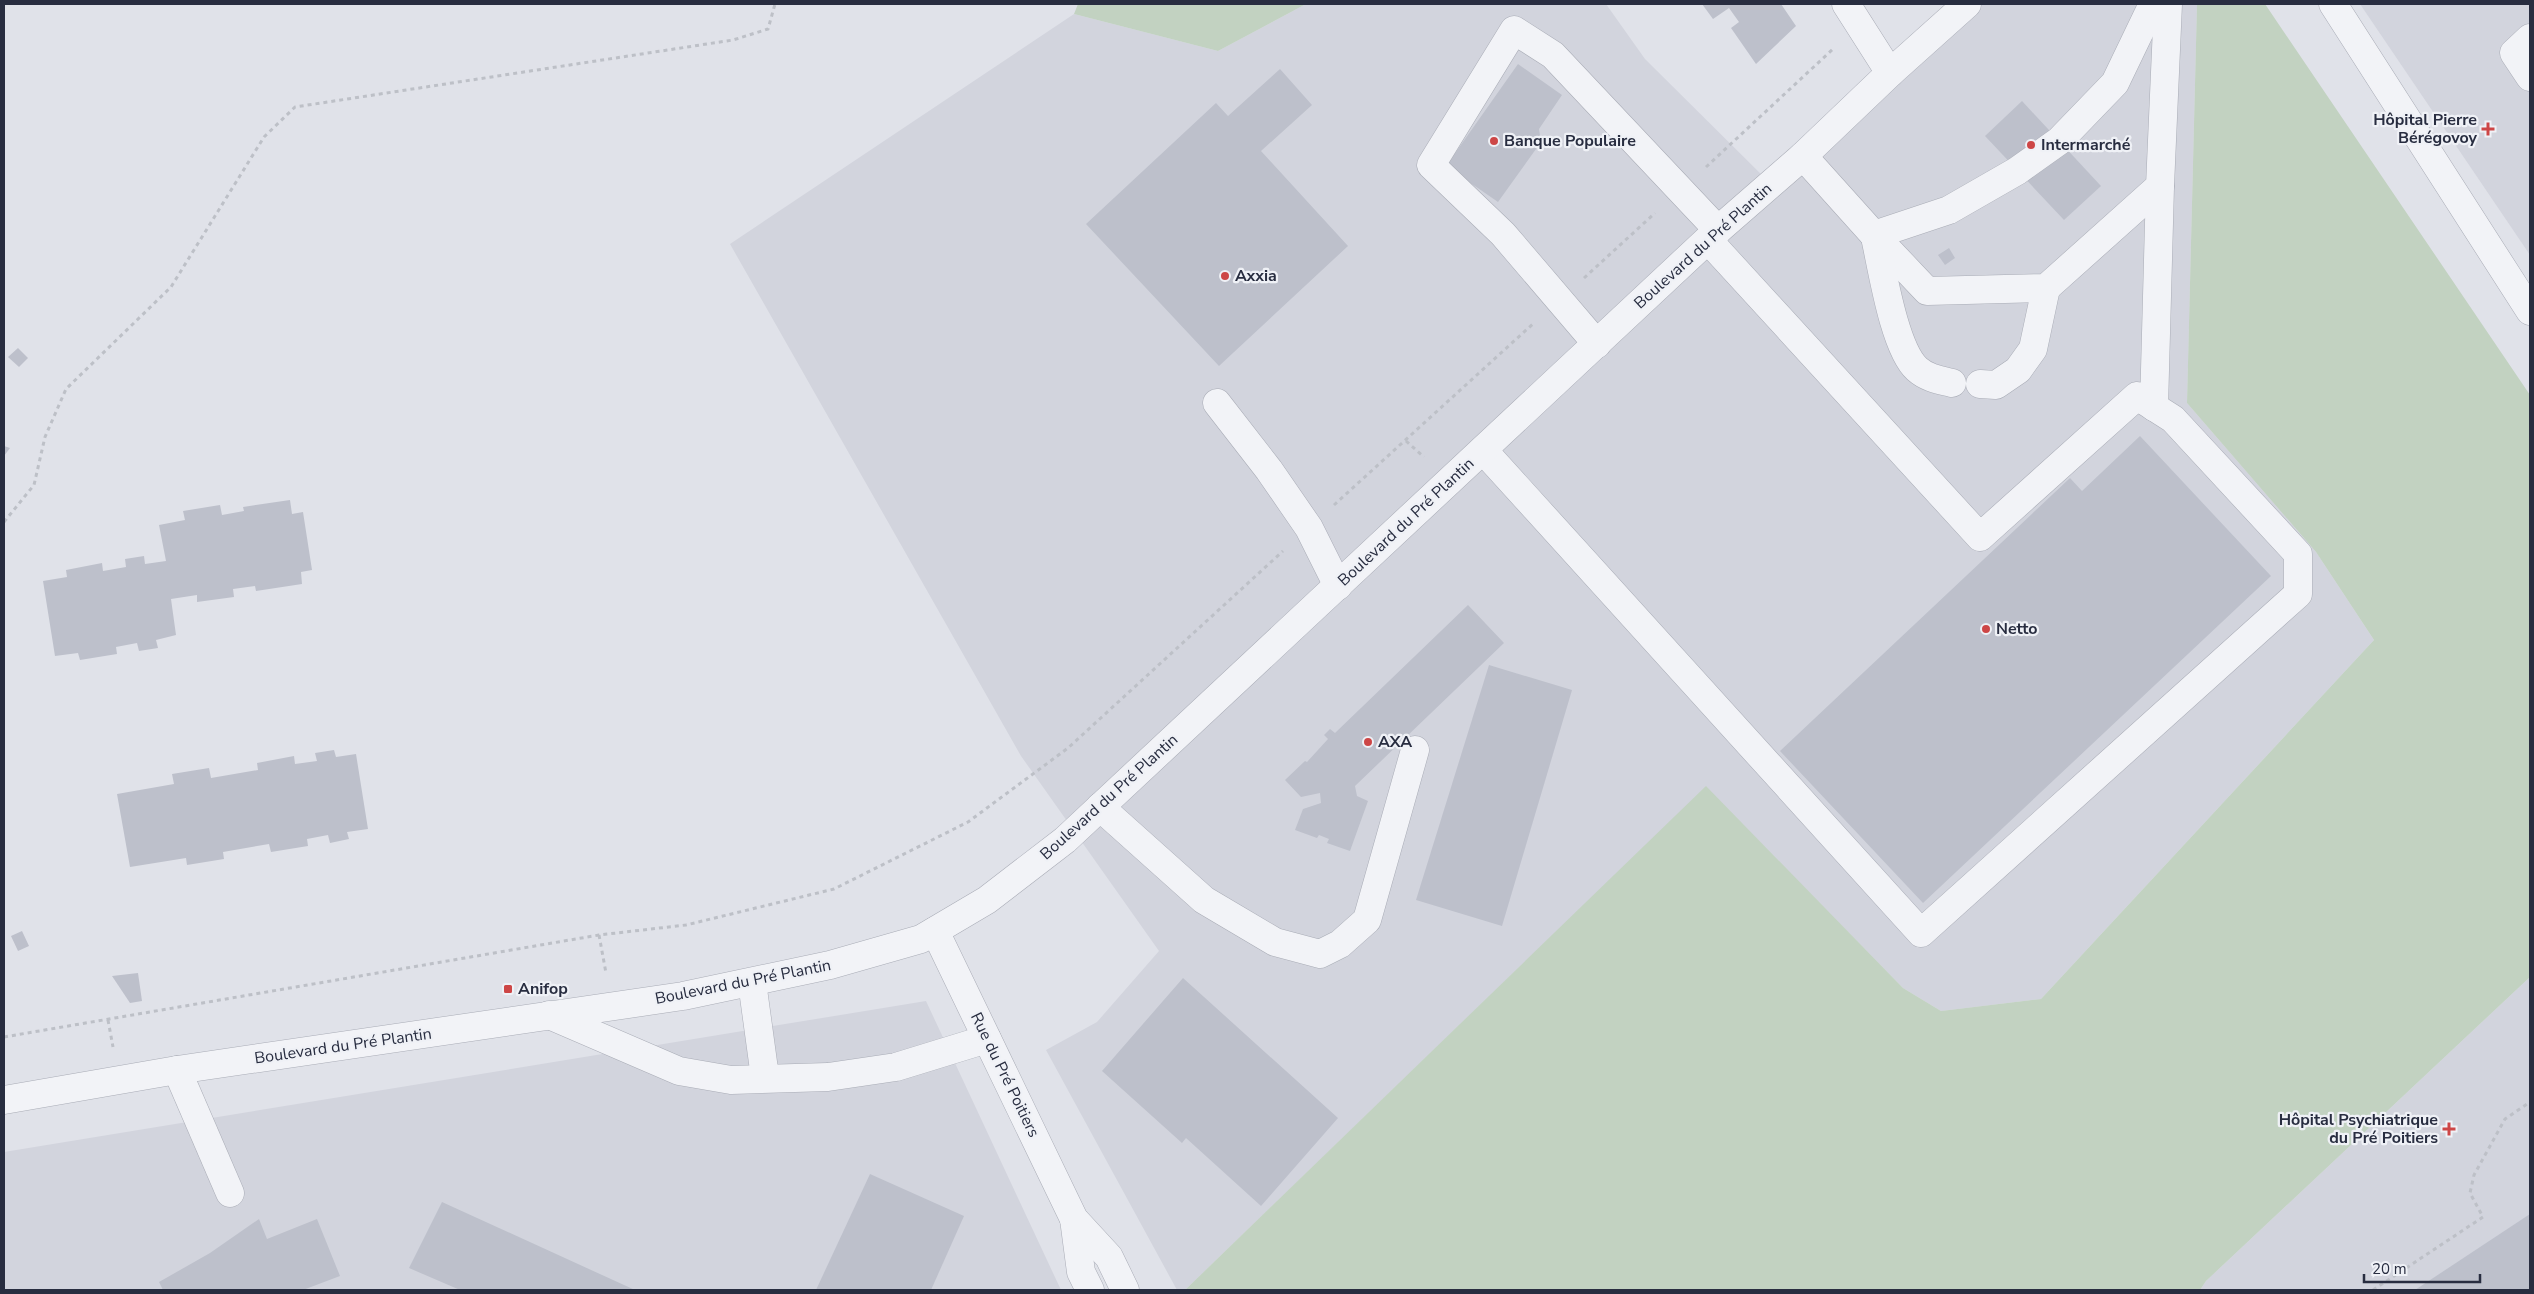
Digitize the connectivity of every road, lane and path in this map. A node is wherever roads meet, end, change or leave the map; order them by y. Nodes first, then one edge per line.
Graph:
1 (775, 4) edge
2 (1967, 4) edge
3 (2154, 4) edge
4 (2168, 4) edge
5 (2333, 4) edge
6 (1852, 14) edge
7 (2522, 46) edge
8 (1890, 73) junction
9 (2530, 77) edge
10 (1803, 156) junction
11 (2160, 186) junction
12 (1681, 190) junction
13 (1713, 235) junction
14 (1874, 235) junction
15 (2046, 288) junction
16 (1559, 300) junction
17 (2530, 312) edge
18 (1597, 344) junction
19 (1952, 383) dead end
20 (1980, 384) dead end
21 (1217, 403) dead end
22 (2154, 407) junction
23 (1483, 450) junction
24 (4, 522) edge
25 (1309, 528) junction
26 (1338, 586) junction
27 (1415, 750) dead end
28 (1100, 807) junction
29 (935, 931) junction
30 (752, 982) junction
31 (549, 1015) junction
32 (4, 1037) edge
33 (987, 1039) junction
34 (177, 1070) junction
35 (765, 1078) junction
36 (4, 1100) edge
37 (2530, 1102) edge
38 (230, 1193) dead end
39 (1074, 1219) junction
40 (1090, 1290) edge
41 (1125, 1290) edge
42 (2373, 1290) edge

1 - 24 path
2 - 8 street, Boulevard du Pré Plantin
3 - 14 street
4 - 11 street
5 - 17 street
6 - 8 street
6 - 12 path
7 - 9 street
8 - 10 street, Boulevard du Pré Plantin
10 - 13 street, Boulevard du Pré Plantin
10 - 14 street
11 - 15 street
11 - 22 street
12 - 13 street
12 - 16 path
12 - 16 street
13 - 18 street, Boulevard du Pré Plantin
13 - 22 street
14 - 15 street
14 - 19 street
15 - 20 street
16 - 18 street
16 - 25 path
18 - 23 street, Boulevard du Pré Plantin
21 - 25 street
22 - 23 street
23 - 26 street, Boulevard du Pré Plantin
25 - 26 street
25 - 32 path
26 - 28 street, Boulevard du Pré Plantin
27 - 28 street
28 - 29 street, Boulevard du Pré Plantin
29 - 30 street, Boulevard du Pré Plantin
29 - 33 street, Rue du Pré Poitiers
30 - 31 street, Boulevard du Pré Plantin
30 - 35 street
31 - 34 street, Boulevard du Pré Plantin
31 - 35 street
33 - 35 street
33 - 39 street, Rue du Pré Poitiers
34 - 36 street, Boulevard du Pré Plantin
34 - 38 street
37 - 42 path
39 - 40 street, Rue du Pré Poitiers
39 - 41 street, Rue du Pré Poitiers

